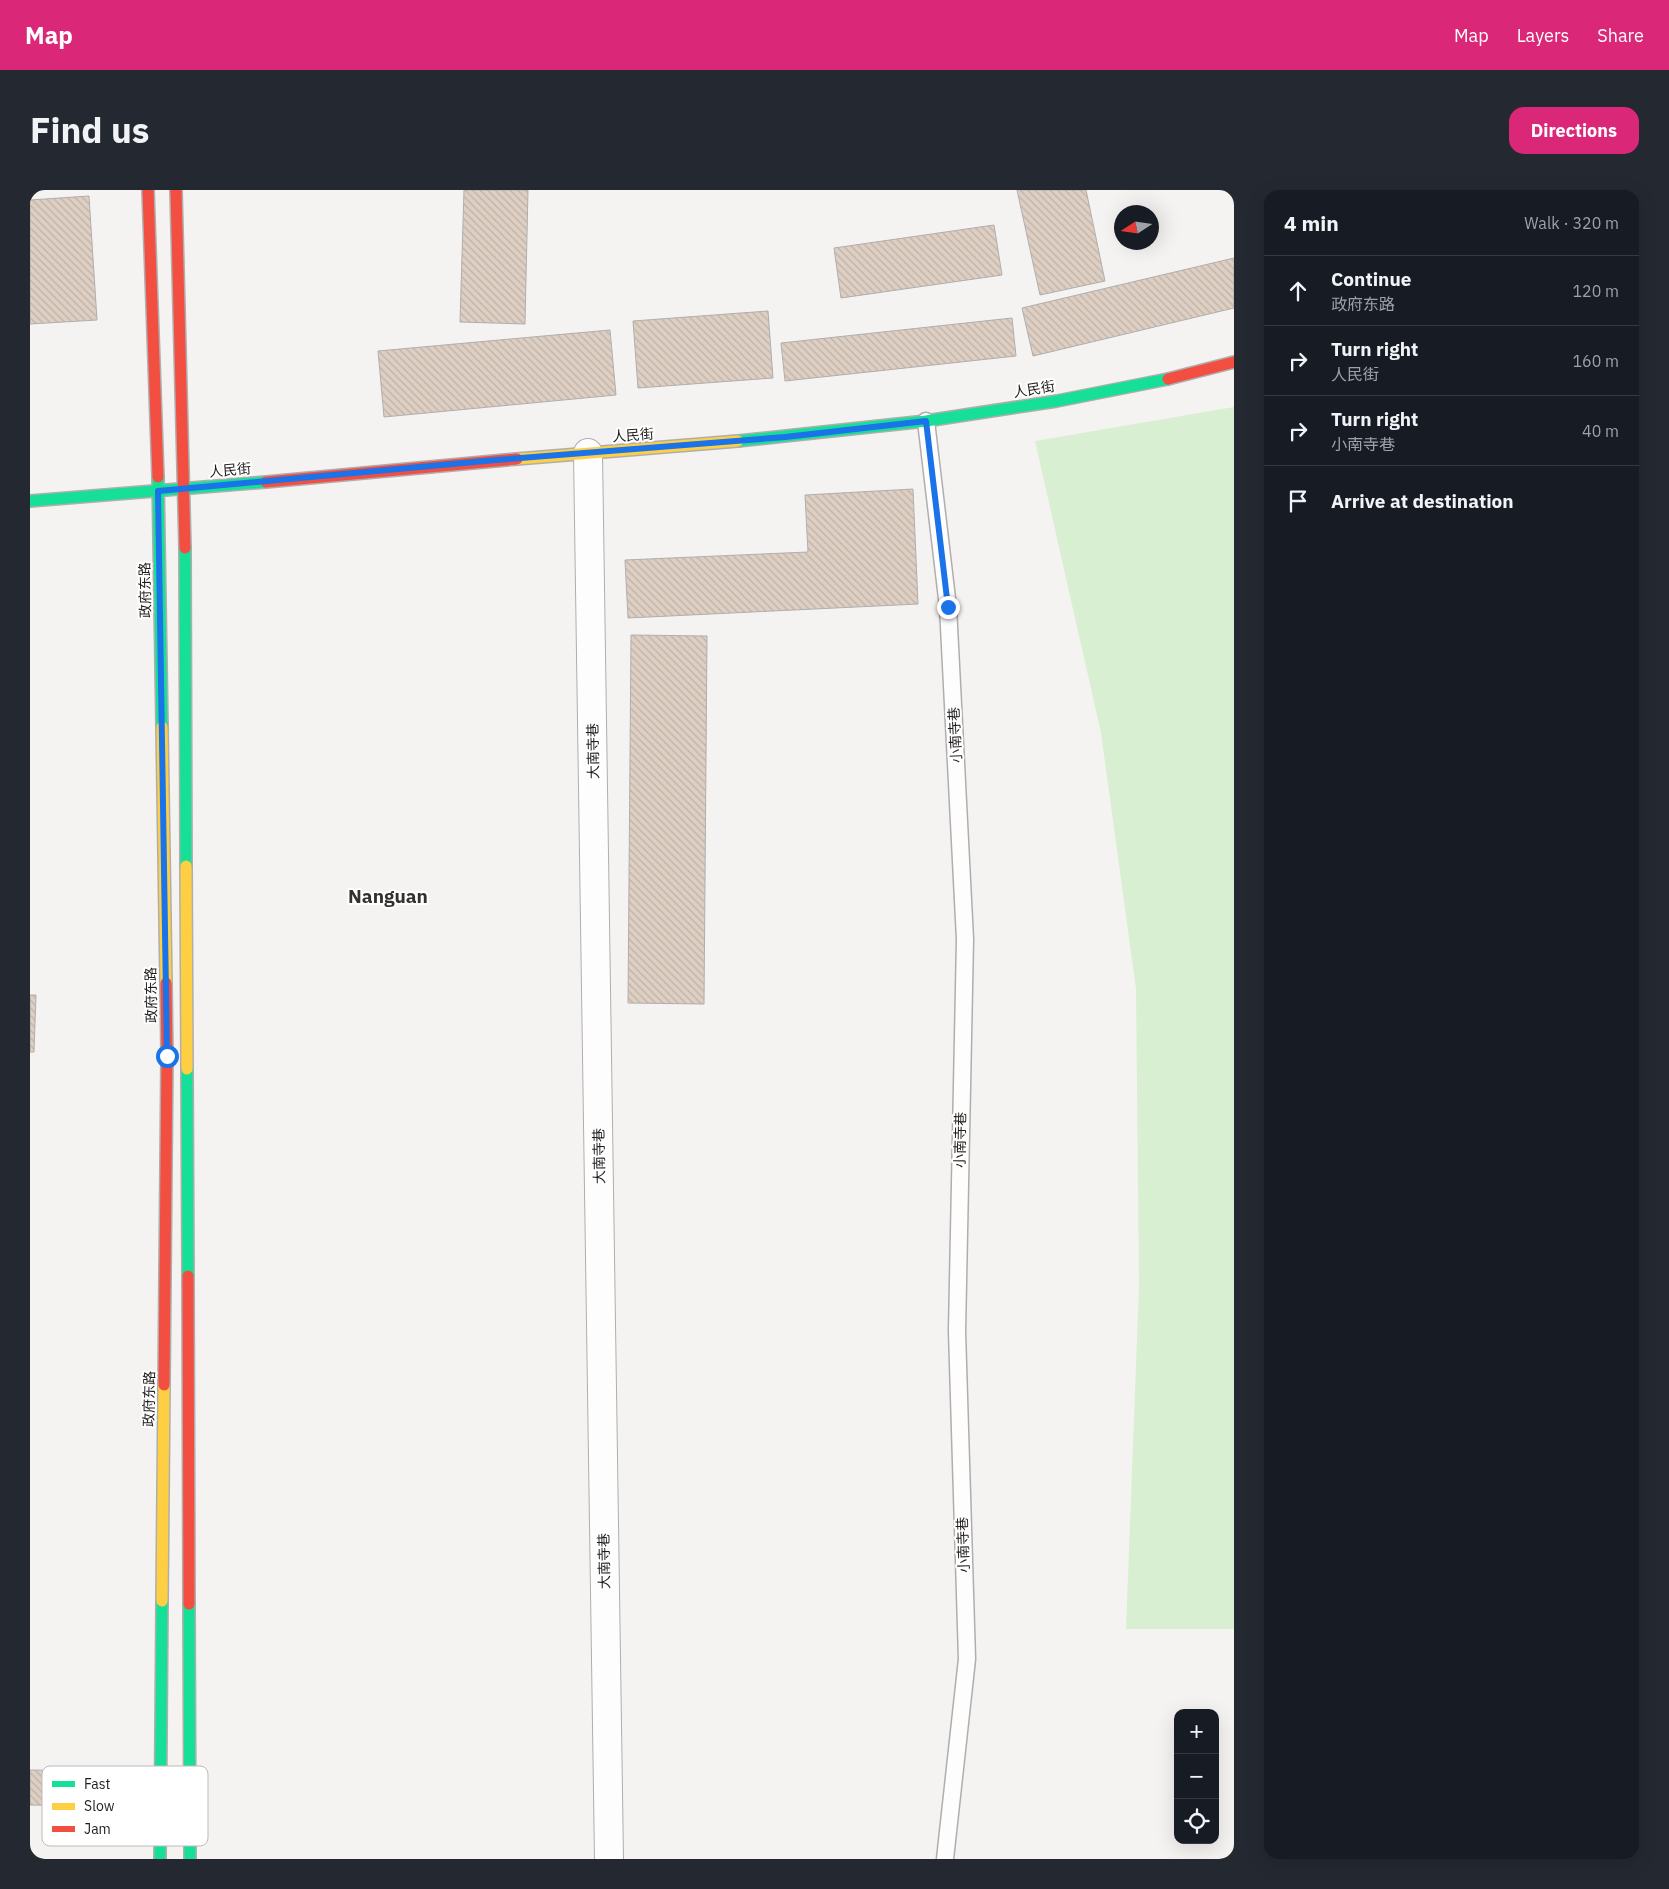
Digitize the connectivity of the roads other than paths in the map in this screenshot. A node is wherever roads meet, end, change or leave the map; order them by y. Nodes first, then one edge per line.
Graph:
1 (148, 190) edge
2 (176, 190) edge
3 (1234, 362) edge
4 (926, 421) junction
5 (588, 453) junction
6 (185, 489) junction
7 (158, 491) junction
8 (30, 502) edge
9 (161, 1766) edge
10 (190, 1766) edge
11 (160, 1846) edge
12 (190, 1846) edge
13 (160, 1859) edge
14 (190, 1859) edge
15 (609, 1859) edge
16 (945, 1859) edge

1 - 7 street, 政府东路
2 - 6 street
3 - 4 street, 人民街
4 - 5 street, 人民街
4 - 16 lane, 小南寺巷
5 - 6 street, 人民街
5 - 15 street, 大南寺巷
6 - 7 street, 人民街
6 - 10 street
7 - 8 street, 人民街
7 - 9 street, 政府东路
11 - 13 street, 政府东路
12 - 14 street

